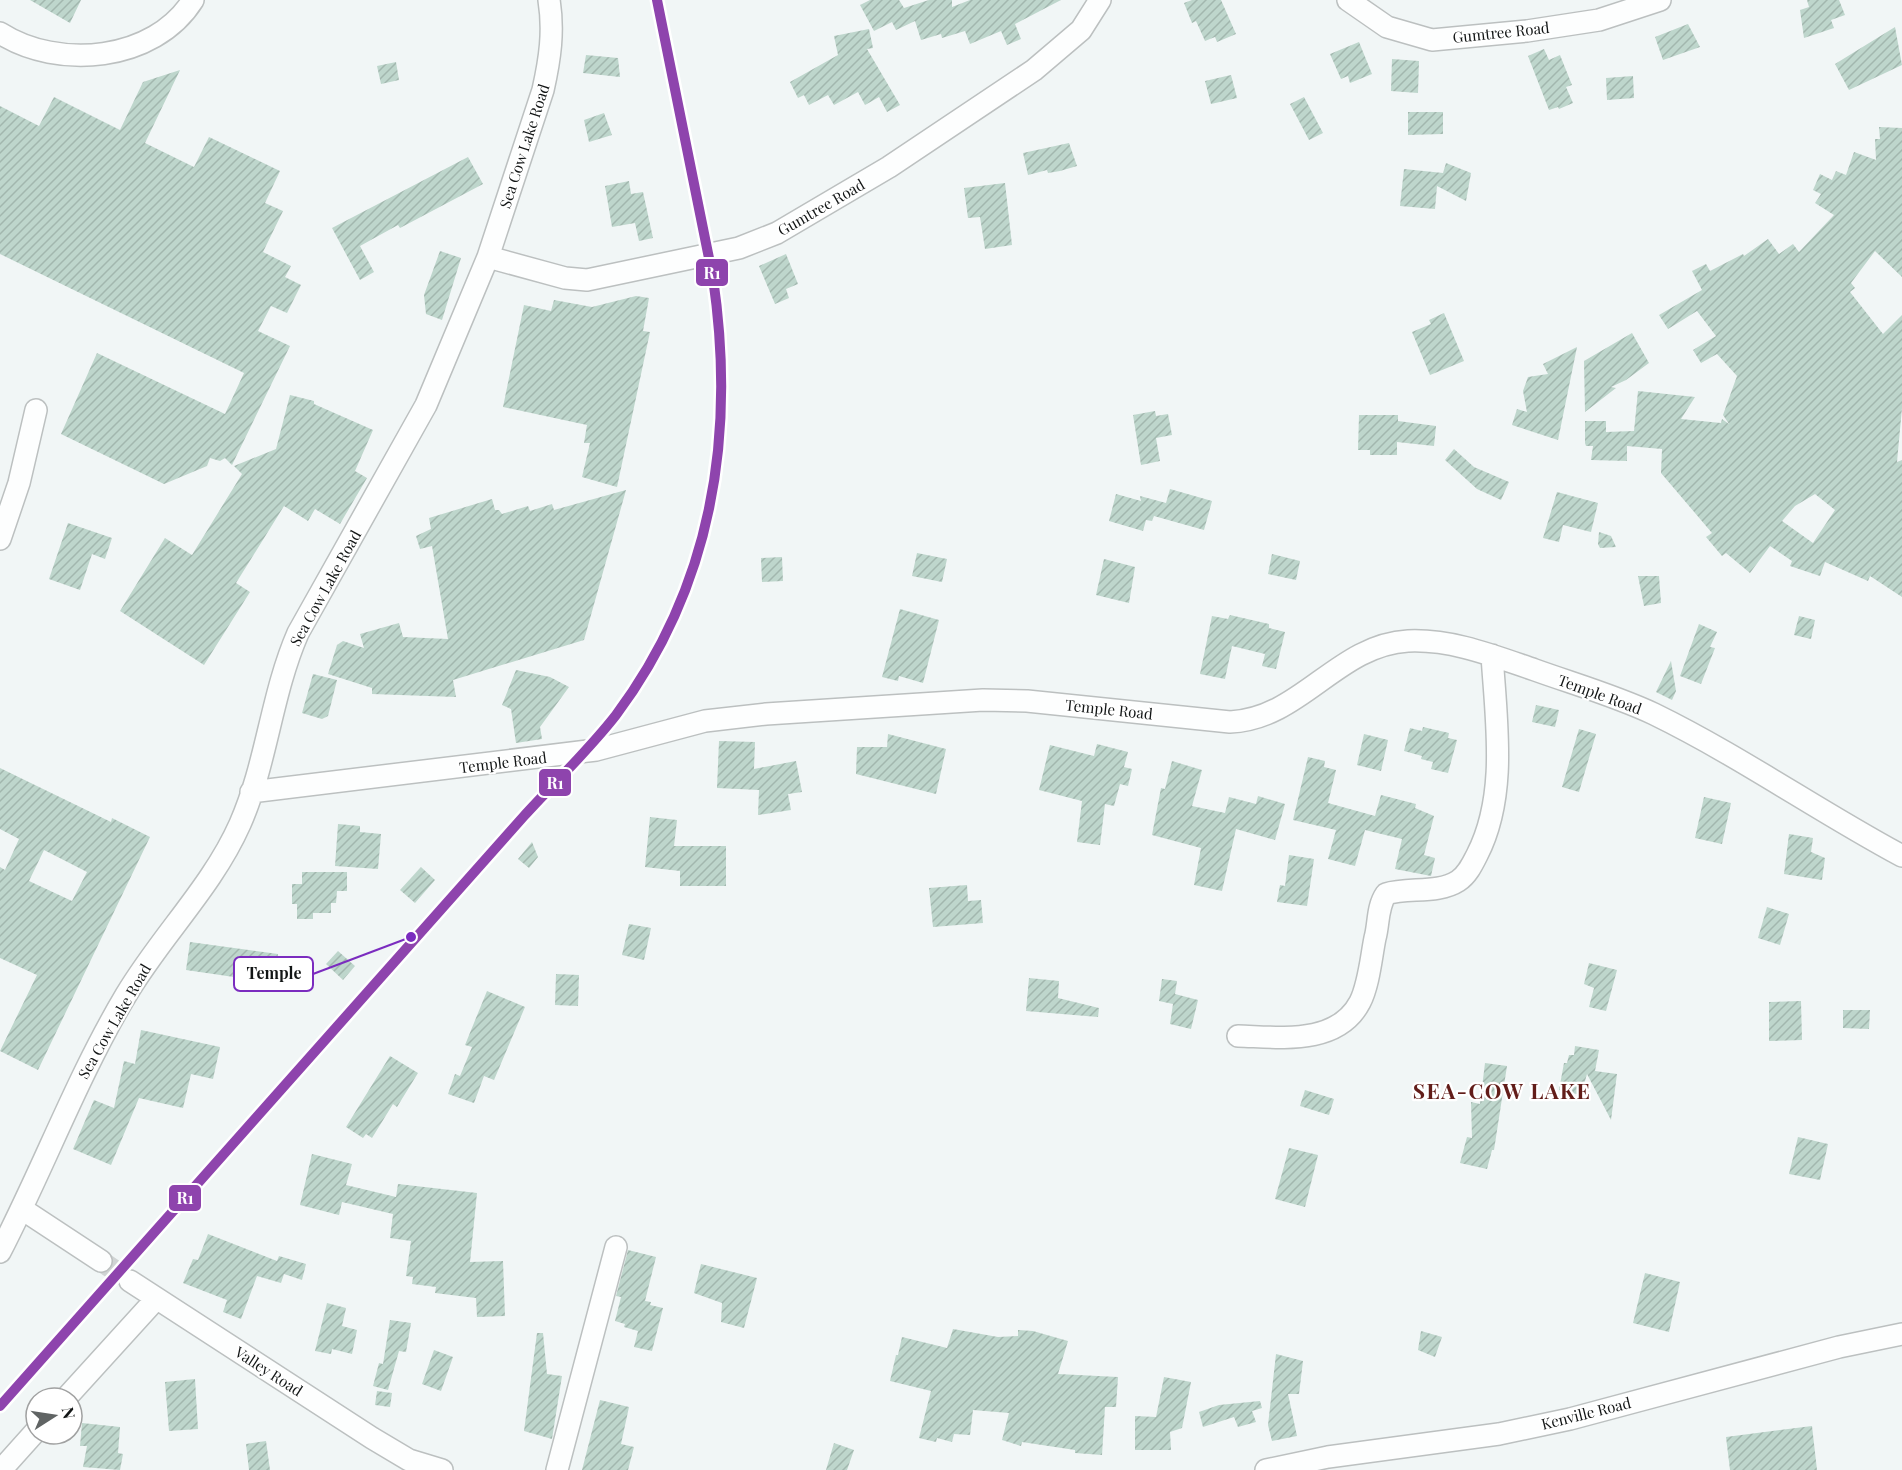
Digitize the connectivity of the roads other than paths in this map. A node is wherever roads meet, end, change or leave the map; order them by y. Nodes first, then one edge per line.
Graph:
1 (193, 0) edge
2 (549, 0) edge
3 (1100, 0) edge
4 (1348, 0) edge
5 (1660, 0) edge
6 (0, 33) edge
7 (488, 257) junction
8 (36, 410) dead end
9 (0, 539) edge
10 (1492, 655) junction
11 (251, 792) junction
12 (1902, 856) edge
13 (1238, 1036) dead end
14 (22, 1209) junction
15 (616, 1247) dead end
16 (0, 1252) edge
17 (101, 1261) tunnel mouth
18 (130, 1281) tunnel mouth
19 (156, 1299) junction
20 (1902, 1334) edge
21 (77, 1386) edge
22 (24, 1444) edge
23 (1, 1470) edge
24 (442, 1470) edge
25 (557, 1470) edge
26 (1266, 1470) edge

1 - 6 street
2 - 7 street, Sea Cow Lake Road
3 - 7 street, Gumtree Road
4 - 5 street, Gumtree Road
7 - 11 street, Sea Cow Lake Road
8 - 9 street
10 - 11 street, Temple Road
10 - 12 street, Temple Road
10 - 13 street
11 - 14 street, Sea Cow Lake Road
14 - 16 street, Sea Cow Lake Road
14 - 17 street
15 - 25 street
18 - 19 street, Valley Road
19 - 21 street
19 - 24 street, Valley Road
20 - 26 street, Kenville Road
22 - 23 street

